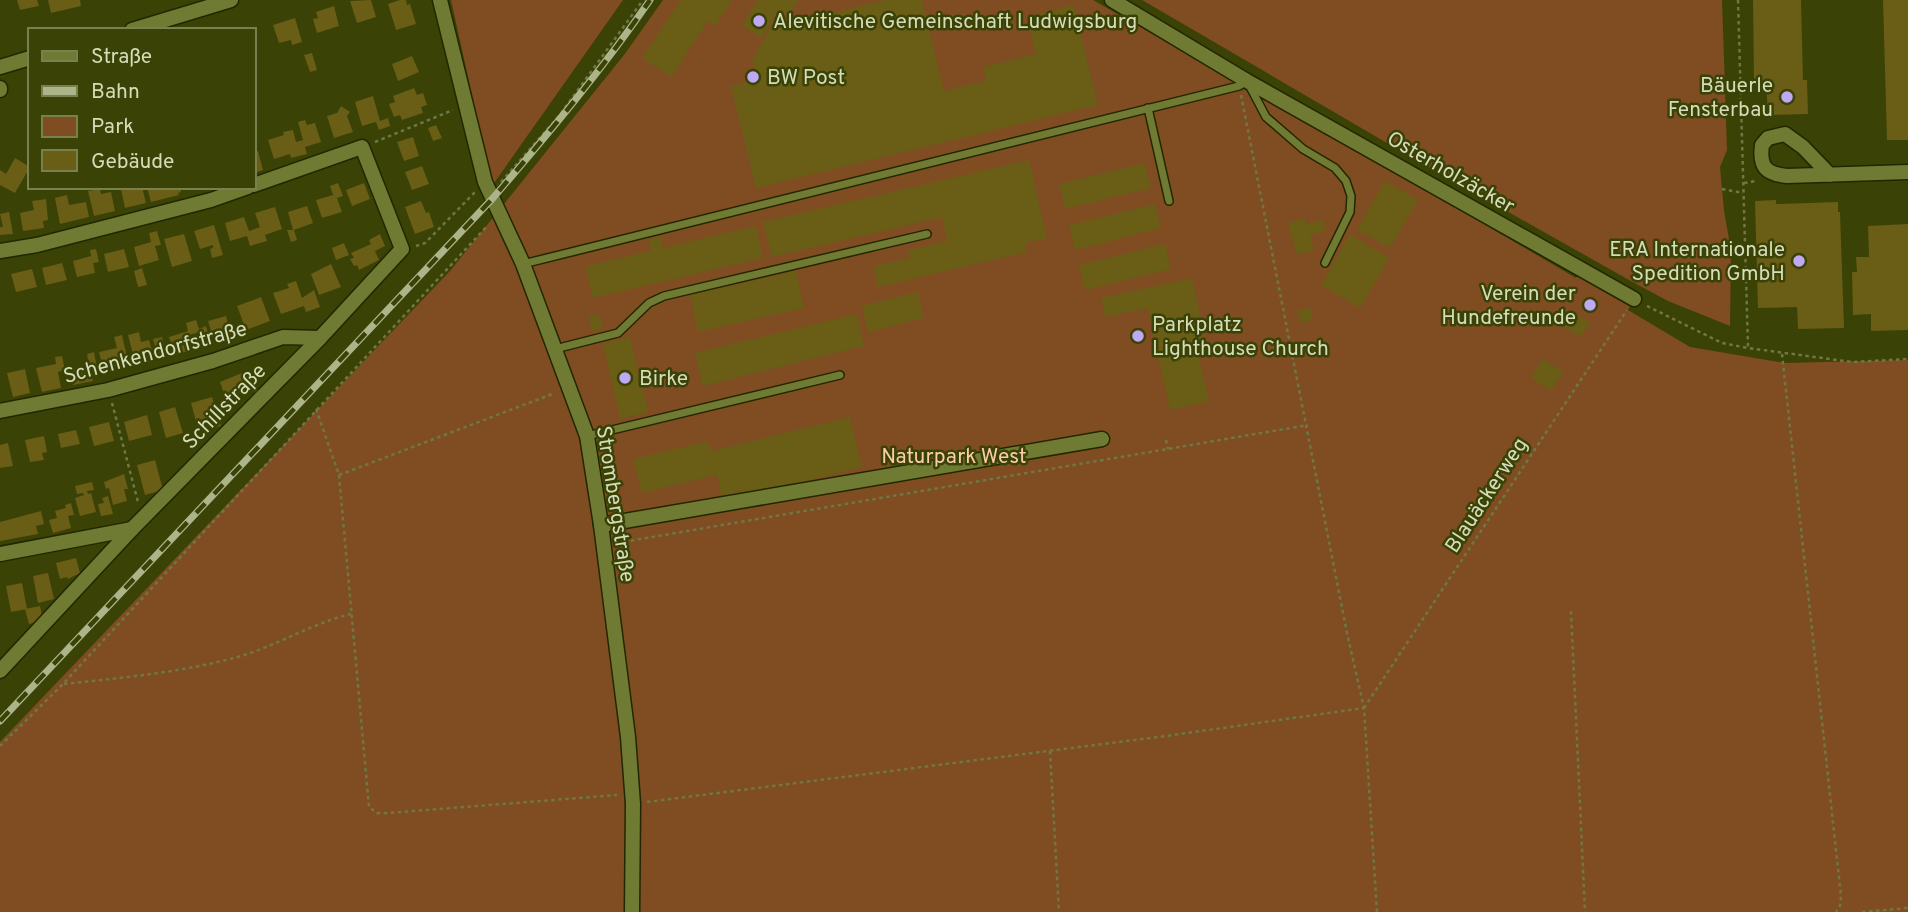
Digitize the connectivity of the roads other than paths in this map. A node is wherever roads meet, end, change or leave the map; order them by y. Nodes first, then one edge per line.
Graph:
1 (231, 0) edge
2 (440, 0) edge
3 (1112, 0) edge
4 (139, 28) edge
5 (28, 59) edge
6 (0, 66) edge
7 (1243, 83) junction
8 (1148, 108) junction
9 (1908, 172) edge
10 (1830, 175) junction
11 (256, 184) edge
12 (242, 189) edge
13 (1169, 201) dead end
14 (927, 234) dead end
15 (0, 251) edge
16 (1325, 263) dead end
17 (523, 264) junction
18 (1634, 299) road end
19 (320, 338) junction
20 (554, 350) junction
21 (840, 375) dead end
22 (0, 411) edge
23 (587, 436) junction
24 (1102, 439) dead end
25 (137, 524) junction
26 (601, 525) junction
27 (0, 554) edge
28 (0, 671) edge
29 (632, 912) edge

1 - 4 street
2 - 17 street, Strombergstraße
3 - 7 street, Osterholzäcker
5 - 6 street
7 - 8 lane
7 - 16 lane
7 - 18 street, Osterholzäcker
8 - 13 lane
8 - 17 lane
9 - 10 street
10 - 10 street
11 - 19 street, Schillstraße
12 - 15 street
14 - 20 lane
17 - 20 street, Strombergstraße
19 - 22 street, Schenkendorfstraße
19 - 25 street, Schillstraße
20 - 23 street, Strombergstraße
21 - 23 lane
23 - 26 street, Strombergstraße
24 - 26 street
25 - 27 street
25 - 28 street, Schillstraße
26 - 29 street, Strombergstraße

